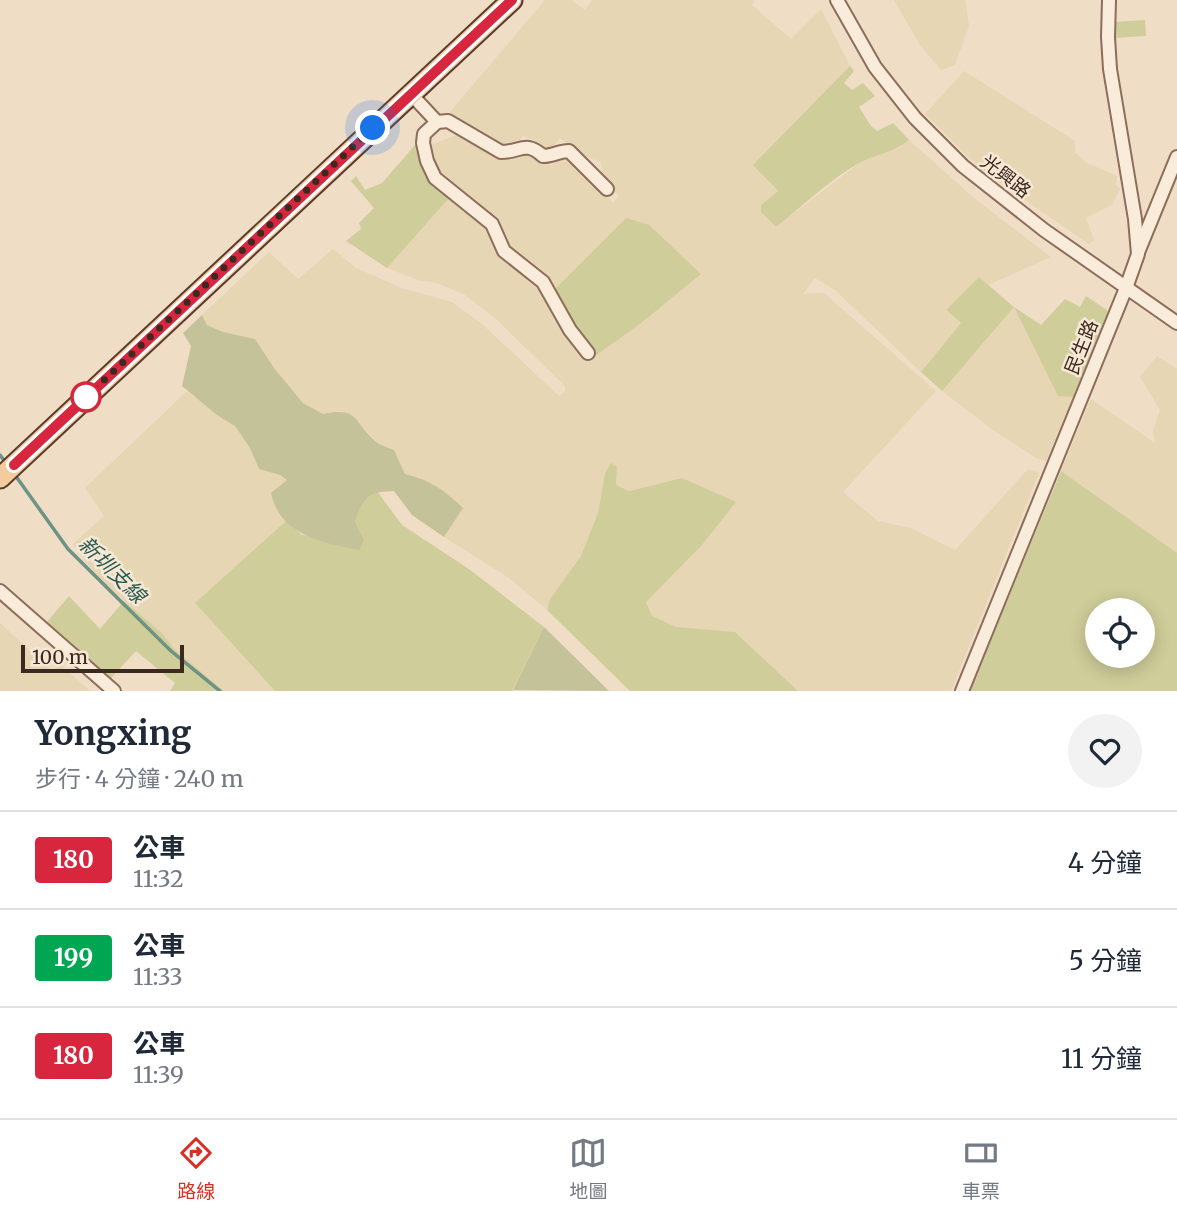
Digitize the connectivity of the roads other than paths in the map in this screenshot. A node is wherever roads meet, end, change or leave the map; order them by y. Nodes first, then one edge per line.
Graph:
1 (512, 0) edge
2 (837, 0) edge
3 (1109, 0) edge
4 (411, 93) junction
5 (437, 122) junction
6 (1177, 157) edge
7 (607, 190) dead end
8 (1138, 254) junction
9 (1126, 288) junction
10 (1177, 323) edge
11 (588, 353) dead end
12 (7, 472) edge
13 (0, 590) edge
14 (114, 691) edge
15 (962, 691) edge

1 - 4 main road
2 - 9 street, 光興路
3 - 8 street, 民生路
4 - 5 street
4 - 12 main road
5 - 7 street
5 - 11 street
6 - 8 street
8 - 9 street, 民生路
9 - 10 street, 光興路
9 - 15 street, 民生路
13 - 14 street

